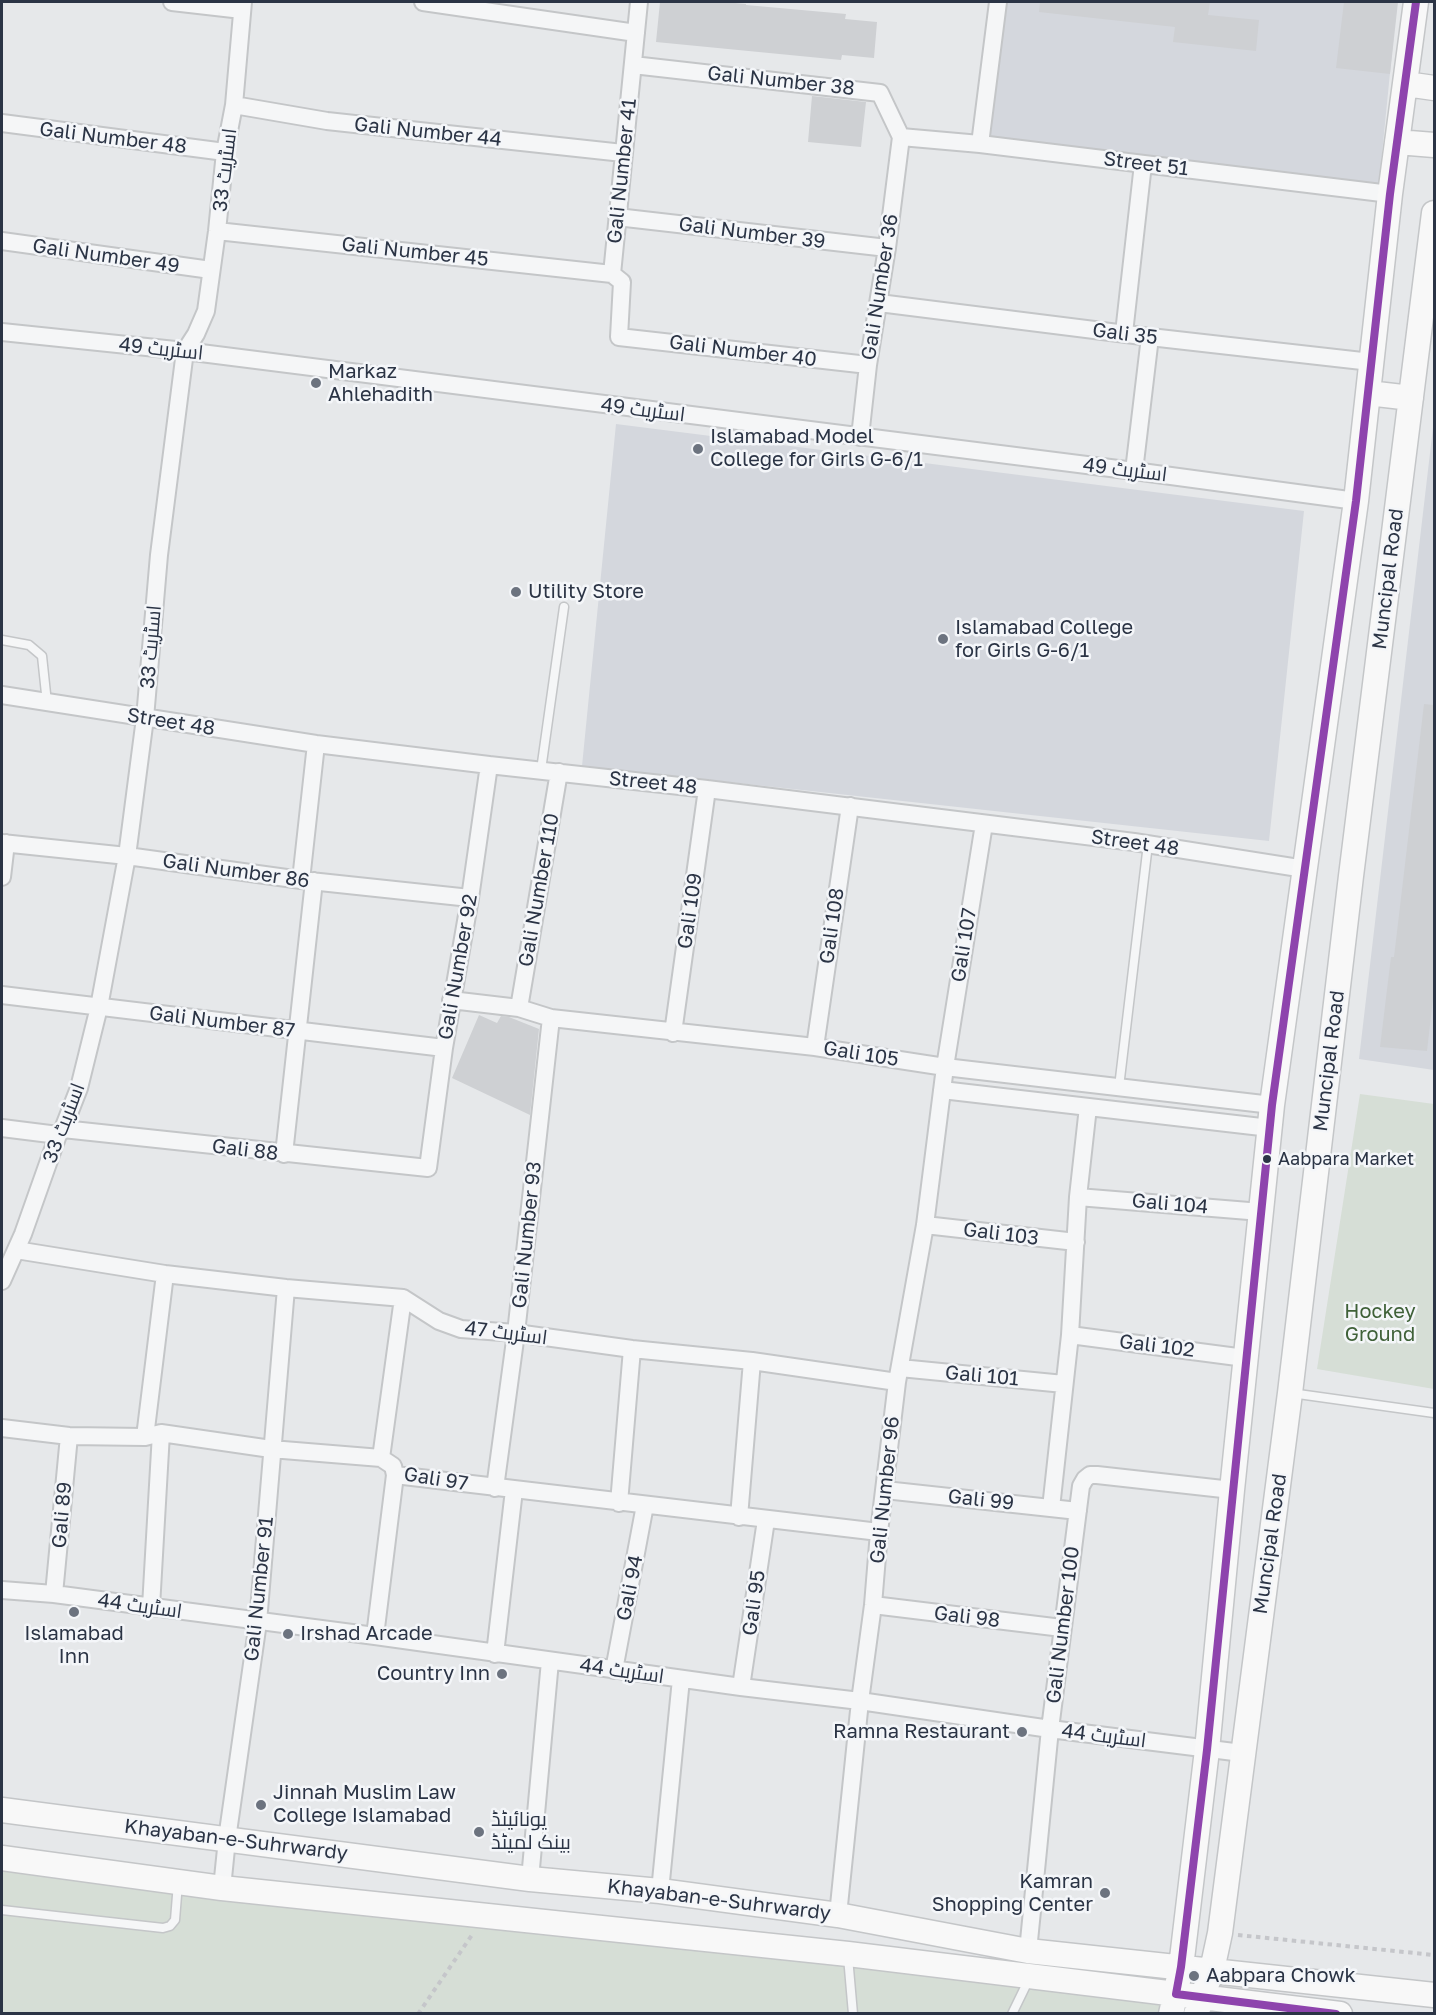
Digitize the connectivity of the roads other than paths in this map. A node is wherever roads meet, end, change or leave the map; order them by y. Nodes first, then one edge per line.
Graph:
1 (172, 2) edge
2 (423, 2) edge
3 (639, 2) edge
4 (998, 2) edge
5 (1416, 2) edge
6 (243, 6) edge
7 (636, 33) junction
8 (633, 65) junction
9 (1406, 84) junction
10 (1434, 88) edge
11 (234, 105) junction
12 (2, 123) edge
13 (901, 137) junction
14 (1397, 142) junction
15 (980, 144) junction
16 (1434, 146) edge
17 (225, 152) junction
18 (623, 153) junction
19 (1143, 164) junction
20 (1390, 194) junction
21 (1434, 213) edge
22 (617, 217) junction
23 (217, 231) junction
24 (2, 241) edge
25 (887, 248) junction
26 (211, 270) junction
27 (612, 274) junction
28 (879, 303) junction
29 (2, 332) edge
30 (1124, 333) junction
31 (619, 337) joint
32 (1150, 337) junction
33 (185, 351) junction
34 (1371, 362) junction
35 (868, 365) junction
36 (1368, 393) junction
37 (1411, 398) junction
38 (860, 437) junction
39 (1134, 471) junction
40 (1356, 501) junction
41 (564, 607) dead end
42 (2, 640) edge
43 (2, 695) edge
44 (47, 703) junction
45 (145, 718) junction
46 (316, 744) junction
47 (489, 765) junction
48 (541, 770) junction
49 (559, 772) junction
50 (707, 789) junction
51 (850, 806) junction
52 (984, 824) junction
53 (4, 843) edge
54 (1148, 844) junction
55 (127, 856) junction
56 (1305, 869) junction
57 (2, 878) edge
58 (307, 881) junction
59 (470, 898) junction
60 (2, 995) edge
61 (451, 1000) junction
62 (99, 1007) junction
63 (519, 1008) junction
64 (551, 1018) junction
65 (296, 1030) junction
66 (673, 1033) junction
67 (815, 1047) junction
68 (444, 1048) junction
69 (945, 1067) junction
70 (1119, 1087) junction
71 (942, 1090) junction
72 (1088, 1107) junction
73 (1271, 1116) junction
74 (2, 1128) edge
75 (61, 1132) junction
76 (284, 1154) junction
77 (428, 1168) joint
78 (1078, 1197) junction
79 (1261, 1212) junction
80 (926, 1225) junction
81 (1076, 1242) junction
82 (16, 1250) junction
83 (165, 1274) junction
84 (2, 1281) edge
85 (286, 1288) junction
86 (402, 1298) junction
87 (516, 1334) junction
88 (1070, 1335) junction
89 (632, 1349) junction
90 (1245, 1358) junction
91 (752, 1361) junction
92 (898, 1375) junction
93 (1065, 1383) junction
94 (1290, 1393) junction
95 (1434, 1413) edge
96 (2, 1428) edge
97 (161, 1433) junction
98 (69, 1436) junction
99 (145, 1437) junction
100 (271, 1449) junction
101 (381, 1458) junction
102 (395, 1475) junction
103 (495, 1488) junction
104 (514, 1490) junction
105 (885, 1490) junction
106 (1232, 1490) junction
107 (619, 1503) junction
108 (645, 1505) junction
109 (1051, 1508) junction
110 (1078, 1511) junction
111 (740, 1517) junction
112 (766, 1520) junction
113 (879, 1532) junction
114 (2, 1590) edge
115 (54, 1594) junction
116 (873, 1605) junction
117 (152, 1607) junction
118 (258, 1622) junction
119 (1062, 1628) junction
120 (375, 1636) junction
121 (495, 1654) junction
122 (550, 1661) junction
123 (614, 1670) junction
124 (681, 1679) junction
125 (741, 1687) junction
126 (860, 1701) junction
127 (1050, 1729) junction
128 (1207, 1750) junction
129 (1242, 1754) junction
130 (2, 1810) edge
131 (227, 1839) junction
132 (2, 1858) edge
133 (530, 1879) junction
134 (178, 1883) junction
135 (222, 1888) junction
136 (660, 1891) junction
137 (2, 1910) edge
138 (838, 1915) junction
139 (1028, 1951) junction
140 (848, 1954) junction
141 (1182, 1967) junction
142 (1212, 1970) junction
143 (1030, 1976) junction
144 (1434, 1995) edge
145 (1174, 2004) edge
146 (1199, 2005) edge
147 (853, 2013) edge
148 (1012, 2013) edge
149 (1340, 2013) edge

1 - 6 street
2 - 7 street
3 - 7 street, Gali Number 41
4 - 15 street
5 - 9 street, Muncipal Road
6 - 11 street, اسٹریٹ 33
7 - 8 street, Gali Number 41
8 - 13 street, Gali Number 38
8 - 18 street, Gali Number 41
9 - 10 street
9 - 14 street, Muncipal Road
11 - 17 street, اسٹریٹ 33
11 - 18 street, Gali Number 44
12 - 17 street, Gali Number 48
13 - 15 street, Street 51
13 - 25 street, Gali Number 36
14 - 16 street
14 - 20 street, Muncipal Road
15 - 19 street, Street 51
17 - 23 street, اسٹریٹ 33
18 - 22 street, Gali Number 41
19 - 20 street, Street 51
19 - 30 street
20 - 34 street, Muncipal Road
21 - 37 street, Muncipal Road
22 - 25 street, Gali Number 39
22 - 27 street, Gali Number 41
23 - 26 street, اسٹریٹ 33
23 - 27 street, Gali Number 45
24 - 26 street, Gali Number 49
25 - 28 street, Gali Number 36
26 - 33 street, اسٹریٹ 33
27 - 31 street, Gali Number 41
28 - 30 street, Gali 35
28 - 35 street, Gali Number 36
29 - 33 street, اسٹریٹ 49
30 - 32 street, Gali 35
31 - 35 street, Gali Number 40
32 - 34 street, Gali 35
32 - 39 street
33 - 38 street, اسٹریٹ 49
33 - 45 street, اسٹریٹ 33
34 - 36 street, Muncipal Road
35 - 38 street, Gali Number 36
36 - 37 street
36 - 40 street, Muncipal Road
37 - 94 street, Muncipal Road
38 - 39 street, اسٹریٹ 49
39 - 40 street, اسٹریٹ 49
40 - 56 street, Muncipal Road
41 - 48 lane
42 - 44 lane
43 - 44 street, Street 48
44 - 45 street, Street 48
45 - 46 street, Street 48
45 - 55 street, اسٹریٹ 33
46 - 47 street, Street 48
46 - 58 street
47 - 48 street, Street 48
47 - 59 street, Gali Number 92
48 - 49 street, Street 48
49 - 50 street, Street 48
49 - 63 street, Gali Number 110
50 - 51 street, Street 48
50 - 66 street, Gali 109
51 - 52 street, Street 48
51 - 67 street, Gali 108
52 - 54 street, Street 48
52 - 69 street, Gali 107
53 - 55 street, Gali Number 86
53 - 57 street
54 - 56 street, Street 48
54 - 70 lane
55 - 58 street, Gali Number 86
55 - 62 street, اسٹریٹ 33
56 - 73 street, Muncipal Road
58 - 59 street, Gali Number 86
58 - 65 street
59 - 61 street, Gali Number 92
60 - 62 street, Gali Number 87
61 - 63 street, Gali 105
61 - 68 street, Gali Number 92
62 - 65 street, Gali Number 87
62 - 75 street, اسٹریٹ 33
63 - 64 street, Gali 105
64 - 66 street, Gali 105
64 - 87 street, Gali Number 93
65 - 68 street, Gali Number 87
65 - 76 street
66 - 67 street, Gali 105
67 - 69 street, Gali 105
68 - 77 street, Gali Number 92
69 - 70 street, Gali 105
69 - 71 street, Gali Number 96
70 - 73 street, Gali 105
71 - 72 street
71 - 80 street, Gali Number 96
72 - 73 street
72 - 78 street
73 - 79 street, Muncipal Road
74 - 75 street, Gali 88
75 - 76 street, Gali 88
75 - 82 street, اسٹریٹ 33
76 - 77 street, Gali 88
78 - 79 street, Gali 104
78 - 81 street
79 - 90 street, Muncipal Road
80 - 81 street, Gali 103
80 - 92 street, Gali Number 96
81 - 88 street
82 - 83 street, اسٹریٹ 47
82 - 84 street, اسٹریٹ 33
83 - 85 street, اسٹریٹ 47
83 - 99 street
85 - 86 street, اسٹریٹ 47
85 - 100 street, Gali Number 91
86 - 87 street, اسٹریٹ 47
86 - 101 street
87 - 89 street, اسٹریٹ 47
87 - 103 street, Gali Number 93
88 - 90 street, Gali 102
88 - 93 street
89 - 91 street, اسٹریٹ 47
89 - 107 street
90 - 106 street, Muncipal Road
91 - 92 street, اسٹریٹ 47
91 - 111 street
92 - 93 street, Gali 101
92 - 105 street, Gali Number 96
93 - 109 street
94 - 95 lane
94 - 129 street, Muncipal Road
96 - 98 street, Gali 97
97 - 99 street, Gali 97
97 - 100 street, Gali 97
97 - 117 street
98 - 99 street, Gali 97
98 - 115 street, Gali 89
100 - 101 street, Gali 97
100 - 118 street, Gali Number 91
101 - 102 street, Gali 97
102 - 103 street, Gali 97
102 - 120 street
103 - 104 street, Gali 97
104 - 107 street, Gali 97
104 - 121 street
105 - 109 street, Gali 99
105 - 113 street, Gali Number 96
106 - 110 street, Gali Number 100
106 - 128 street, Muncipal Road
107 - 108 street, Gali 97
108 - 111 street, Gali 97
108 - 123 street, Gali 94
109 - 110 street, Gali 99
110 - 119 street, Gali Number 100
111 - 112 street, Gali 97
112 - 113 street, Gali 97
112 - 125 street, Gali 95
113 - 116 street, Gali Number 96
114 - 115 street, اسٹریٹ 44
115 - 117 street, اسٹریٹ 44
116 - 119 street, Gali 98
116 - 126 street, Gali Number 96
117 - 118 street, اسٹریٹ 44
118 - 120 street, اسٹریٹ 44
118 - 131 street, Gali Number 91
119 - 127 street, Gali Number 100
120 - 121 street, اسٹریٹ 44
121 - 122 street, اسٹریٹ 44
122 - 123 street, اسٹریٹ 44
122 - 133 street
123 - 124 street, اسٹریٹ 44
124 - 125 street, اسٹریٹ 44
124 - 136 street
125 - 126 street, اسٹریٹ 44
126 - 127 street, اسٹریٹ 44
126 - 138 street, Gali Number 96
127 - 128 street, اسٹریٹ 44
127 - 139 street, Gali Number 100
128 - 129 street, اسٹریٹ 44
128 - 141 street, Muncipal Road
129 - 142 street, Muncipal Road
130 - 131 street, Khayaban-e-Suhrwardy
131 - 133 street, Khayaban-e-Suhrwardy
131 - 135 street, Gali Number 91
132 - 134 street, Khayaban-e-Suhrwardy
133 - 136 street, Khayaban-e-Suhrwardy
134 - 135 street, Khayaban-e-Suhrwardy
134 - 137 lane
135 - 140 street, Khayaban-e-Suhrwardy
136 - 138 street, Khayaban-e-Suhrwardy
138 - 139 street, Khayaban-e-Suhrwardy
139 - 141 street, Khayaban-e-Suhrwardy
140 - 143 street, Khayaban-e-Suhrwardy
140 - 147 lane
141 - 142 street, Khayaban-e-Suhrwardy
141 - 145 street, Muncipal Road
142 - 144 street, Khayaban-e-Suhrwardy
142 - 146 street, Muncipal Road
143 - 145 street, Khayaban-e-Suhrwardy
143 - 148 lane
145 - 146 street, Khayaban-e-Suhrwardy
146 - 149 street, Khayaban-e-Suhrwardy

